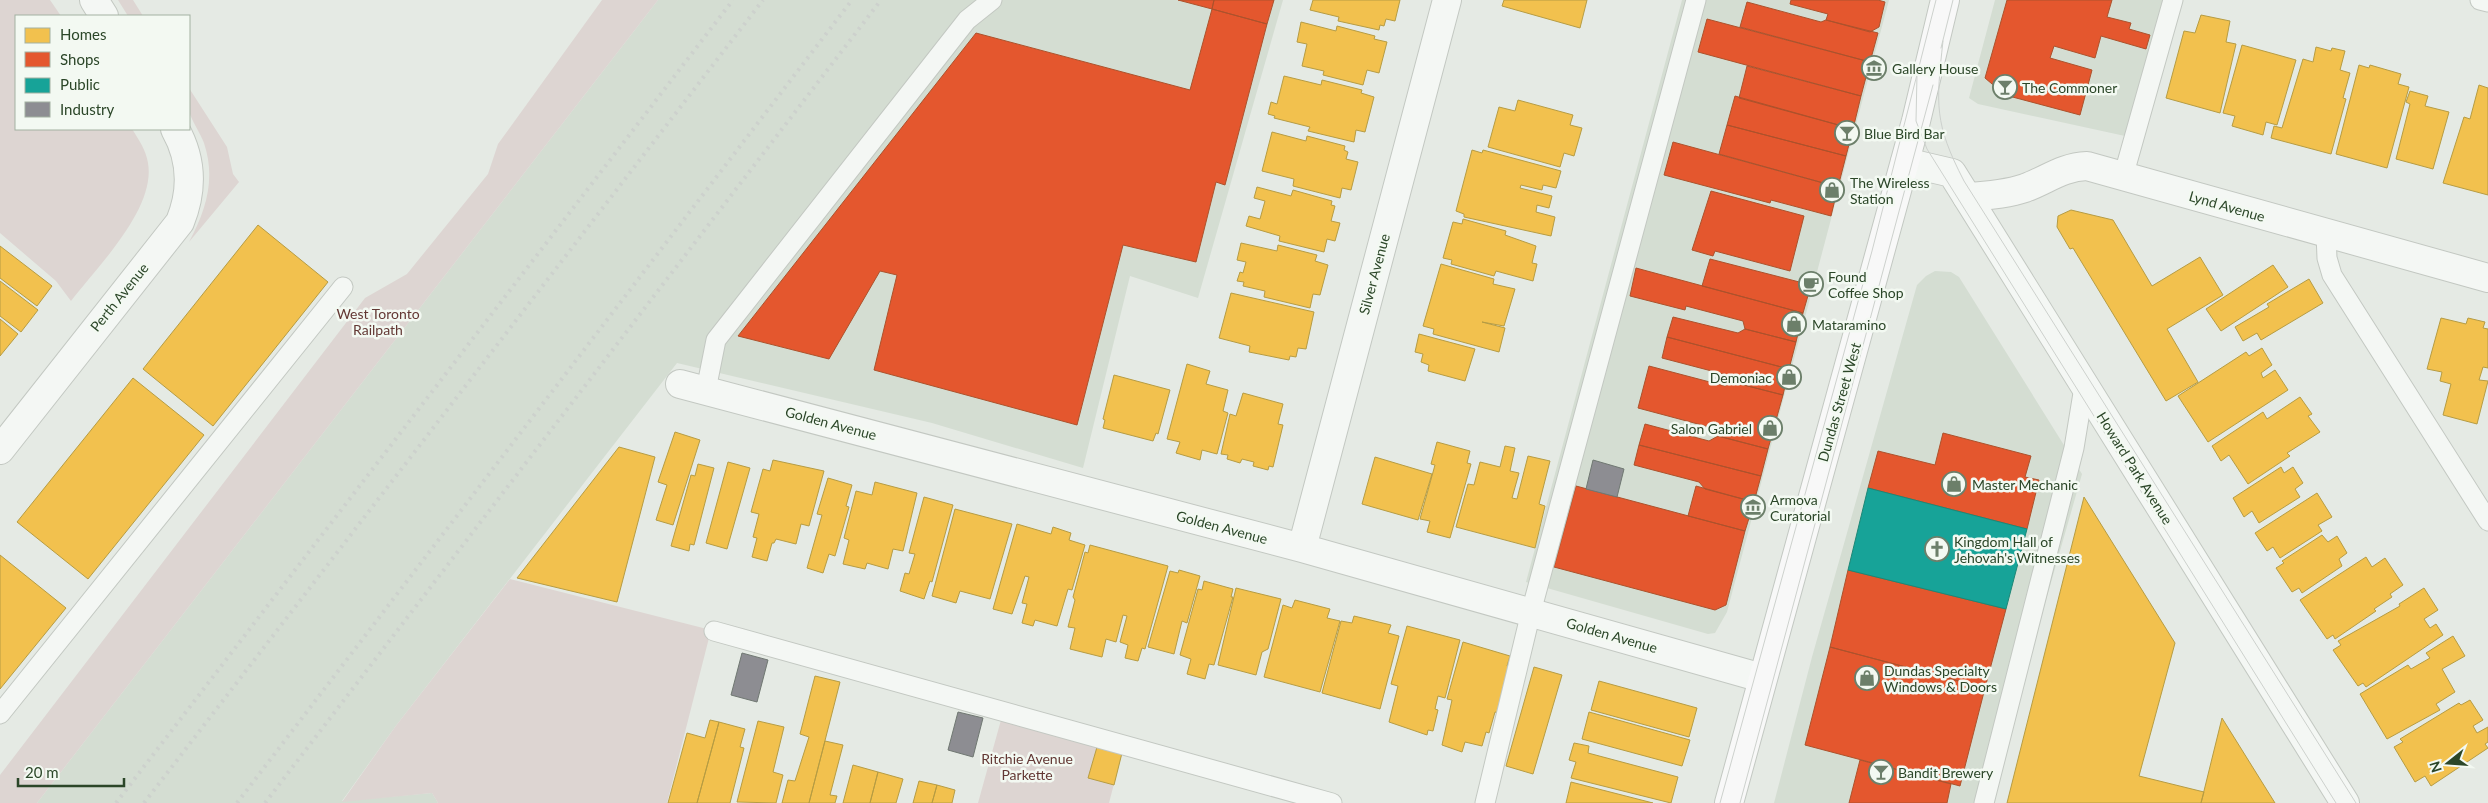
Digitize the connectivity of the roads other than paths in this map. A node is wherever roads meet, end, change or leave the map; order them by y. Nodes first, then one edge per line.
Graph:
1 (94, 0) edge
2 (992, 0) edge
3 (1447, 0) edge
4 (1696, 0) edge
5 (1945, 0) edge
6 (2173, 0) edge
7 (2480, 0) edge
8 (2488, 2) edge
9 (103, 15) edge
10 (174, 130) edge
11 (1905, 162) junction
12 (2123, 177) junction
13 (1966, 197) junction
14 (2326, 234) junction
15 (2488, 278) edge
16 (343, 287) dead end
17 (693, 387) joint
18 (2084, 388) junction
19 (0, 450) edge
20 (2488, 522) edge
21 (1302, 548) junction
22 (1531, 612) junction
23 (714, 631) dead end
24 (1762, 678) junction
25 (0, 714) edge
26 (1332, 803) edge
27 (1485, 803) edge
28 (1729, 803) edge
29 (1984, 803) edge
30 (2345, 803) edge

1 - 9 street
2 - 17 lane
3 - 21 street, Silver Avenue
4 - 22 lane
5 - 11 main road, Dundas Street West
6 - 12 lane
7 - 8 lane
10 - 19 street, Perth Avenue
11 - 13 street, Howard Park Avenue
11 - 24 main road, Dundas Street West
12 - 13 street, Lynd Avenue
12 - 14 street, Lynd Avenue
13 - 18 street, Howard Park Avenue
14 - 15 street, Lynd Avenue
14 - 20 lane
16 - 25 lane
17 - 21 street, Golden Avenue
18 - 29 lane
18 - 30 street, Howard Park Avenue
21 - 22 street, Golden Avenue
22 - 24 street, Golden Avenue
22 - 27 lane
23 - 26 lane
24 - 28 main road, Dundas Street West

